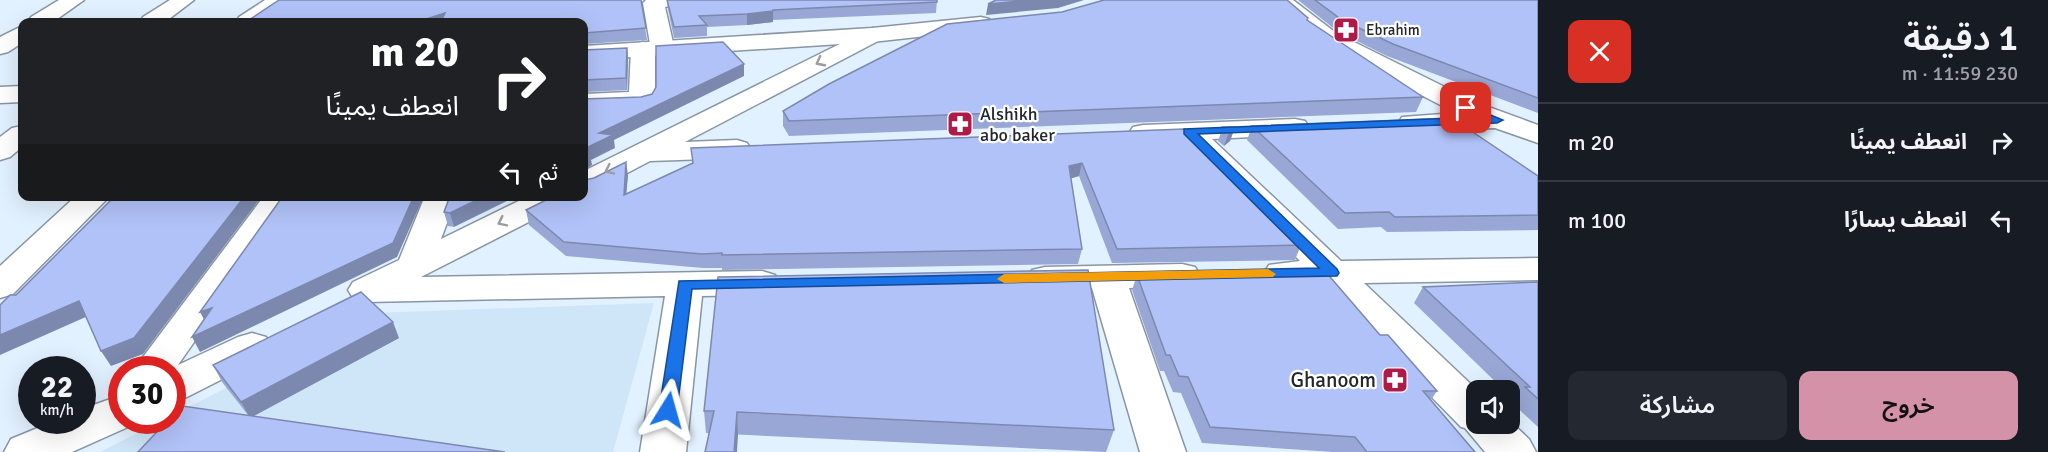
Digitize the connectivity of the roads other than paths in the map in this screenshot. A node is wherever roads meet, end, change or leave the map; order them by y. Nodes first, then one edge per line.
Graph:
1 (74, 0) edge
2 (184, 0) edge
3 (279, 0) edge
4 (672, 0) edge
5 (1280, 0) edge
6 (45, 18) edge
7 (157, 18) edge
8 (253, 18) edge
9 (1001, 22) edge
10 (872, 34) junction
11 (18, 36) edge
12 (0, 47) edge
13 (652, 48) junction
14 (588, 53) edge
15 (18, 94) edge
16 (0, 96) edge
17 (588, 102) edge
18 (1497, 120) junction
19 (1390, 124) edge
20 (1319, 126) edge
21 (1188, 131) junction
22 (1117, 134) edge
23 (1538, 135) edge
24 (18, 137) edge
25 (764, 148) edge
26 (0, 151) edge
27 (646, 152) junction
28 (588, 181) edge
29 (90, 201) edge
30 (277, 201) edge
31 (439, 201) edge
32 (545, 201) edge
33 (414, 265) junction
34 (1538, 268) edge
35 (1332, 273) junction
36 (1249, 274) edge
37 (1214, 275) edge
38 (1107, 277) junction
39 (1013, 278) edge
40 (790, 282) edge
41 (685, 284) junction
42 (0, 286) edge
43 (366, 291) junction
44 (334, 306) edge
45 (280, 333) edge
46 (164, 356) edge
47 (186, 379) edge
48 (1466, 405) edge
49 (108, 417) edge
50 (1495, 434) edge
51 (35, 449) edge
52 (663, 452) edge
53 (1163, 452) edge
54 (1513, 452) edge

1 - 6 street
2 - 7 street
3 - 8 street
4 - 13 street
5 - 18 street
9 - 10 street
10 - 13 street
10 -> 27 street
11 - 12 street
13 - 14 street
13 - 17 street
15 - 16 street
18 - 19 street
18 - 23 street
20 - 21 street
21 - 22 street
21 - 35 street
24 - 26 street
25 - 27 street
27 -> 28 street
29 - 42 street
30 - 46 street
31 - 33 street
32 -> 33 street
33 - 43 street
34 - 35 street
35 - 36 street
35 - 48 street
37 - 38 street
38 - 39 street
38 - 53 street
40 - 41 street
41 - 43 street
41 - 52 street
43 - 44 street
45 - 47 street
49 - 51 street
50 - 54 street

